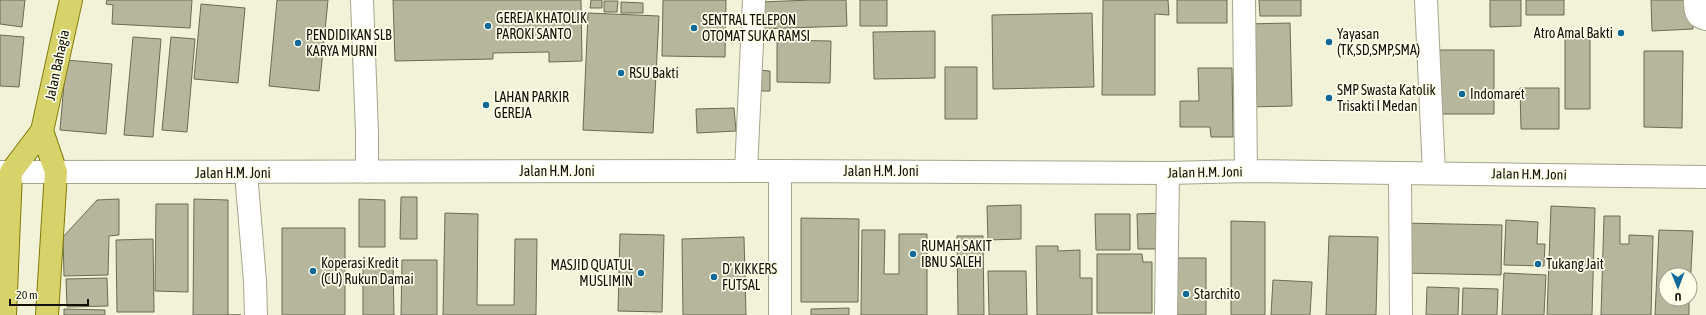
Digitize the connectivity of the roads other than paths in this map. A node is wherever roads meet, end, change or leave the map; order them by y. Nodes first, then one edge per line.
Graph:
1 (71, 0) edge
2 (362, 0) edge
3 (754, 0) edge
4 (1244, 0) edge
5 (1426, 0) edge
6 (1695, 0) edge
7 (1706, 19) edge
8 (42, 131) junction
9 (746, 171) junction
10 (780, 171) junction
11 (1246, 171) junction
12 (6, 172) edge
13 (56, 172) junction
14 (367, 172) junction
15 (246, 173) junction
16 (1168, 173) junction
17 (1400, 173) junction
18 (1434, 173) junction
19 (1706, 177) edge
20 (5, 315) edge
21 (47, 315) edge
22 (256, 315) edge
23 (780, 315) edge
24 (1166, 315) edge
25 (1401, 315) edge

1 - 8 main road, Jalan Bahagia
2 - 14 street
3 - 9 street
4 - 11 street
5 - 18 street
6 - 7 street
8 - 12 main road, Jalan Bahagia
8 - 13 main road
9 - 10 street, Jalan H.M. Joni
9 - 14 street, Jalan H.M. Joni
10 - 16 street, Jalan H.M. Joni
10 - 23 street
11 - 16 street, Jalan H.M. Joni
11 - 17 street, Jalan H.M. Joni
12 - 13 street, Jalan H.M. Joni
12 - 20 main road
13 - 15 street, Jalan H.M. Joni
13 - 21 main road
14 - 15 street, Jalan H.M. Joni
15 - 22 street
16 - 24 street
17 - 18 street, Jalan H.M. Joni
17 - 25 street
18 - 19 street, Jalan H.M. Joni

